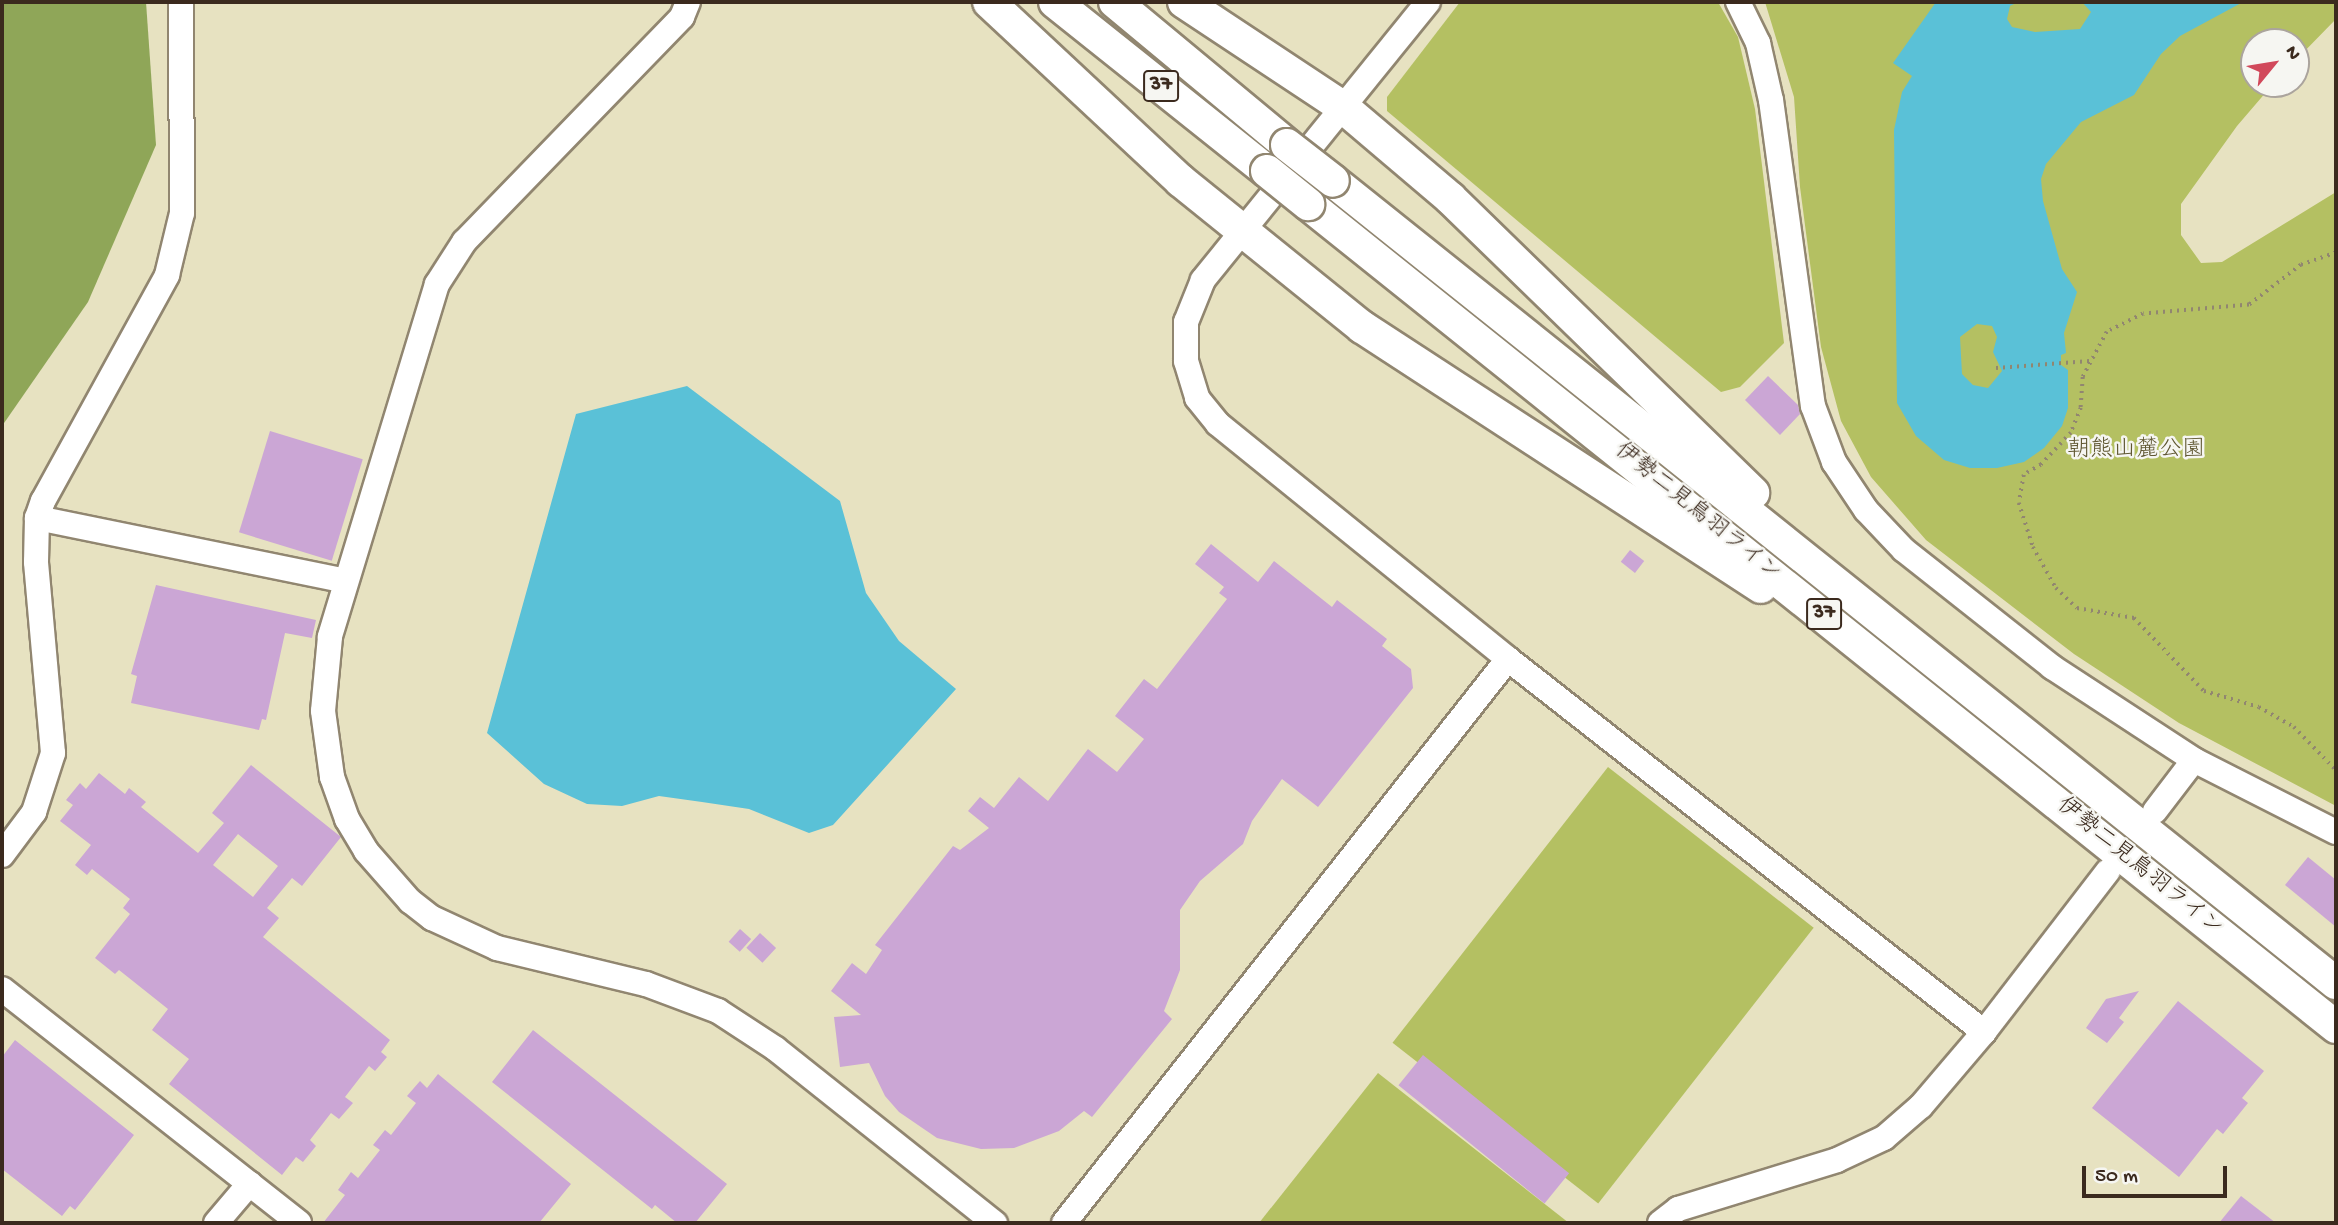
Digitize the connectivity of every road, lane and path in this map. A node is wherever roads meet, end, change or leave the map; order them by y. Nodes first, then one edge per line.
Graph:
1 (181, 2) edge
2 (688, 2) edge
3 (989, 2) edge
4 (1055, 2) edge
5 (1115, 2) edge
6 (1184, 2) edge
7 (1428, 2) edge
8 (1738, 2) edge
9 (1344, 107) junction
10 (1240, 232) junction
11 (2336, 253) edge
12 (2090, 361) junction
13 (1996, 368) dead end
14 (37, 519) junction
15 (1821, 573) junction
16 (346, 581) junction
17 (1508, 659) junction
18 (1934, 702) junction
19 (2194, 760) junction
20 (2336, 770) edge
21 (2155, 811) dead end
22 (2336, 832) edge
23 (2, 855) edge
24 (2108, 871) dead end
25 (2336, 984) edge
26 (2, 989) edge
27 (2336, 1027) edge
28 (1984, 1032) junction
29 (250, 1183) junction
30 (216, 1223) edge
31 (299, 1223) edge
32 (995, 1223) edge
33 (1065, 1223) edge
34 (1660, 1223) edge

1 - 14 street
2 - 16 street
3 - 10 main road
4 - 18 main road, 伊勢二見鳥羽ライン / 37, bridge
5 - 15 main road, 伊勢二見鳥羽ライン / 37, bridge
6 - 9 main road
7 - 9 street
8 - 19 street
9 - 10 street
9 - 15 main road
10 - 17 street
10 - 18 main road
11 - 12 path
12 - 13 path
12 - 20 path
14 - 16 street
14 - 23 street
15 - 25 main road, 伊勢二見鳥羽ライン / 37
16 - 32 street
17 - 28 street
17 - 33 street
18 - 27 main road, 伊勢二見鳥羽ライン / 37
19 - 21 street
19 - 22 street
24 - 28 street
26 - 29 street
28 - 34 street
29 - 30 street
29 - 31 street

